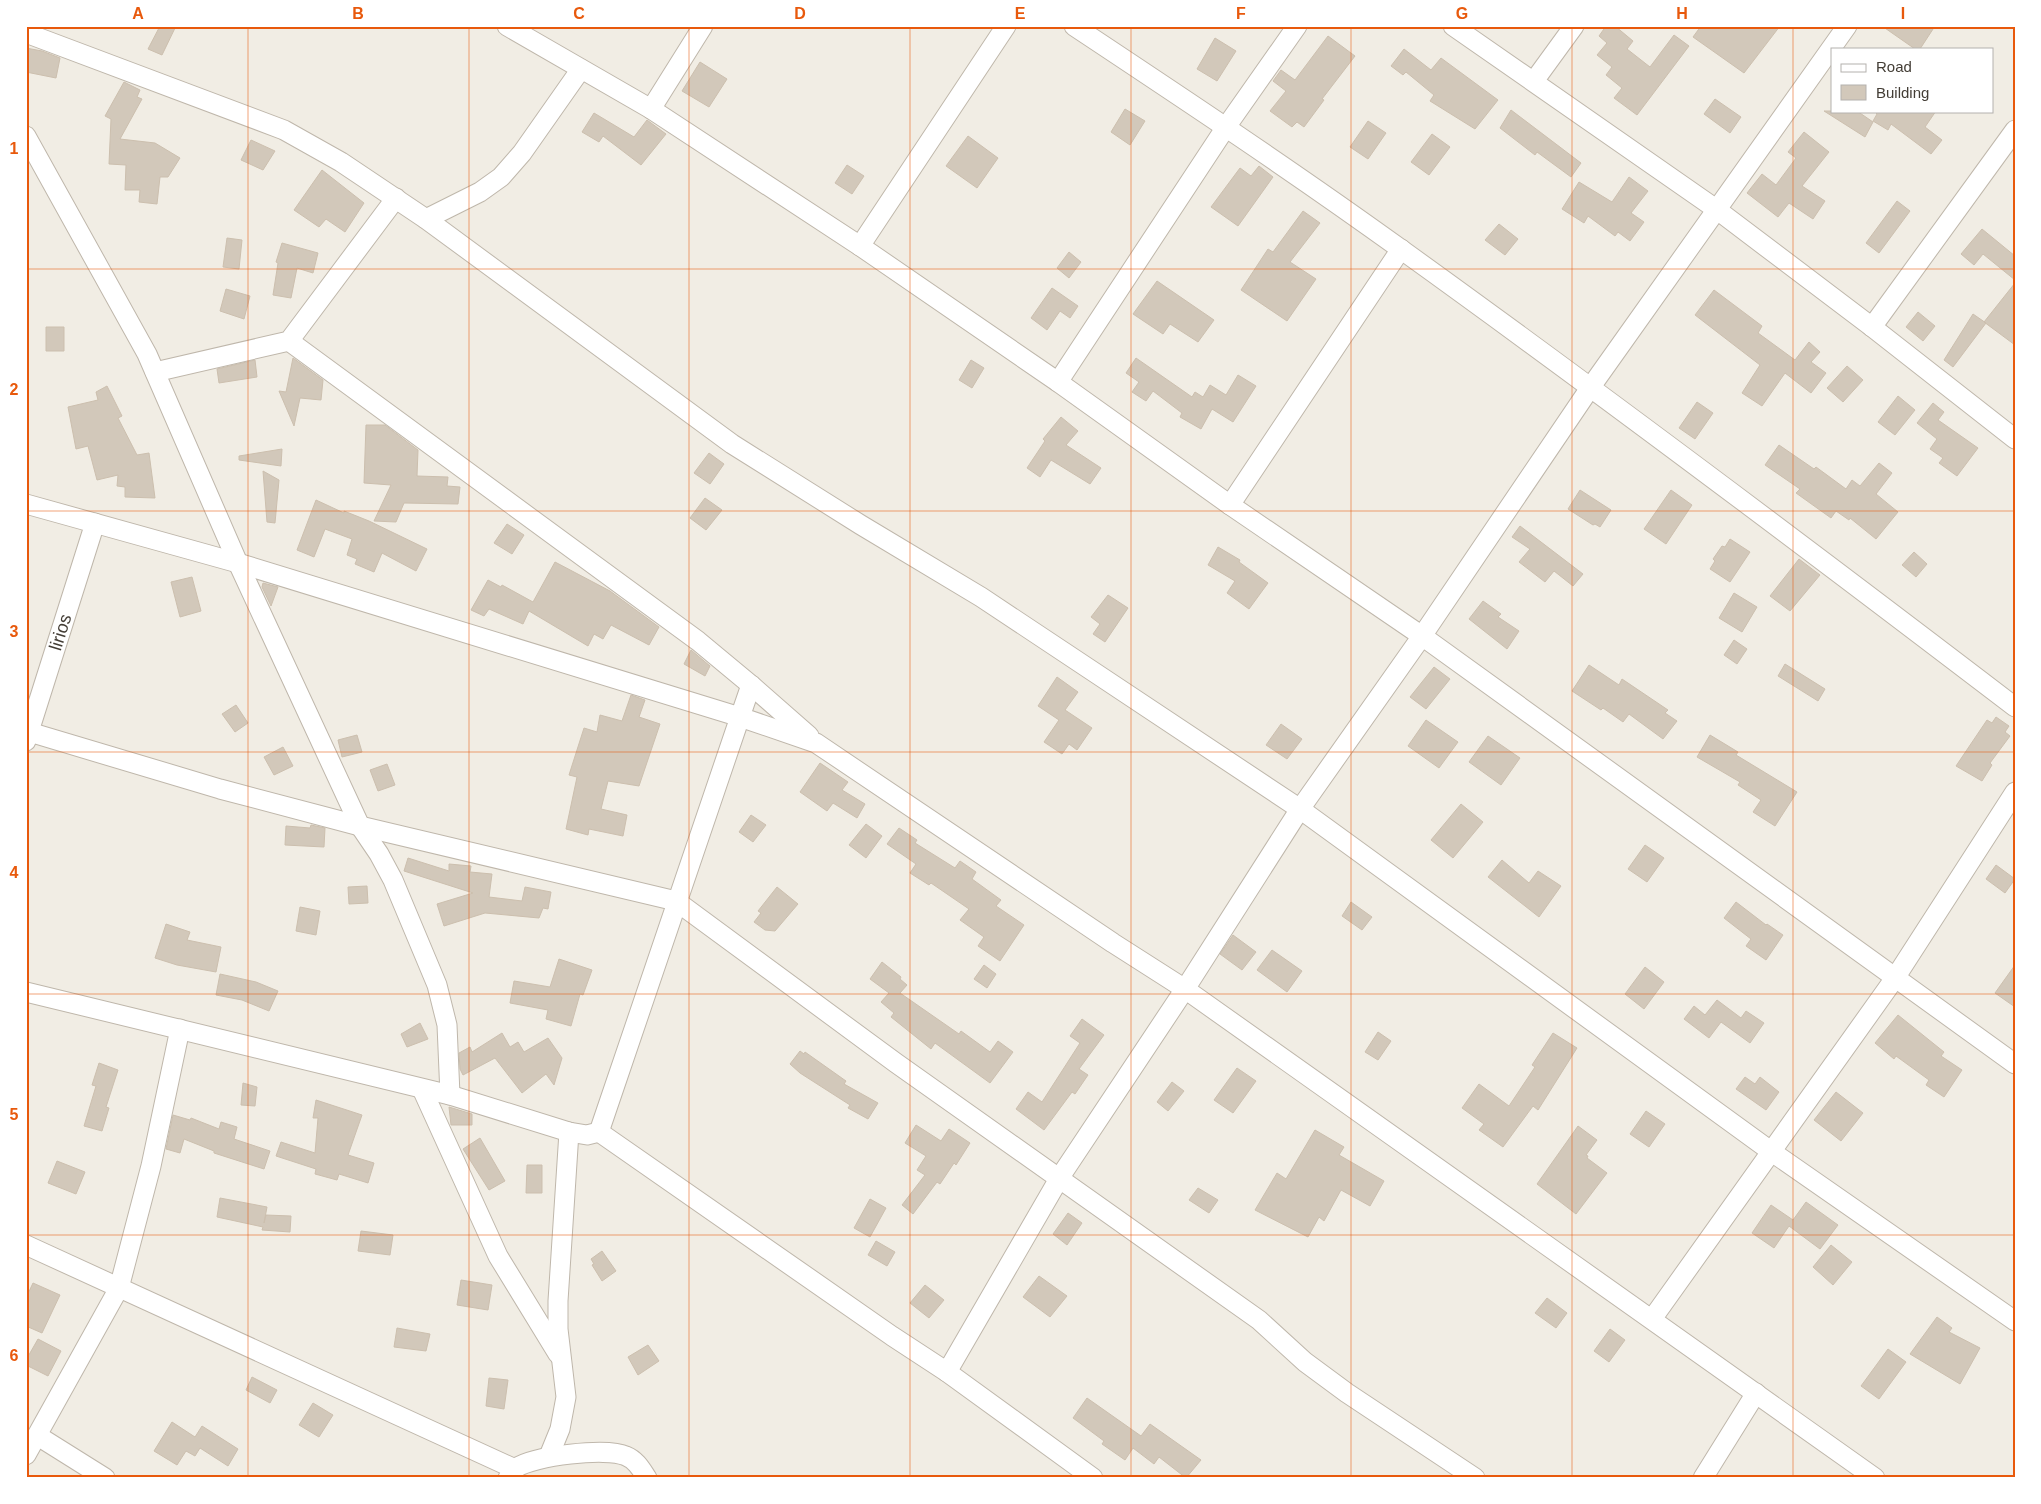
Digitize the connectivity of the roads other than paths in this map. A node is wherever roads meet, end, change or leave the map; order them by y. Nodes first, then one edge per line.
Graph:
1 (506, 26) edge
2 (703, 26) edge
3 (1006, 26) edge
4 (1074, 26) edge
5 (1297, 26) edge
6 (1454, 26) edge
7 (1574, 26) edge
8 (1847, 26) edge
9 (26, 33) edge
10 (1831, 48) edge
11 (1831, 48) edge
12 (581, 69) junction
13 (1534, 82) junction
14 (651, 109) junction
15 (1226, 127) junction
16 (2015, 130) edge
17 (26, 136) edge
18 (396, 198) junction
19 (1716, 209) junction
20 (426, 219) junction
21 (860, 246) junction
22 (1401, 249) junction
23 (1872, 327) junction
24 (289, 341) junction
25 (154, 372) junction
26 (1058, 382) junction
27 (1590, 388) junction
28 (2015, 439) edge
29 (26, 504) edge
30 (1230, 505) junction
31 (95, 523) junction
32 (238, 563) junction
33 (1422, 636) junction
34 (751, 685) junction
35 (2015, 707) edge
36 (740, 717) junction
37 (27, 735) edge
38 (816, 743) junction
39 (2015, 792) edge
40 (1300, 809) junction
41 (360, 826) junction
42 (676, 901) junction
43 (1895, 978) junction
44 (1185, 989) junction
45 (26, 992) edge
46 (180, 1029) junction
47 (2015, 1064) edge
48 (422, 1089) junction
49 (450, 1095) junction
50 (569, 1132) junction
51 (599, 1132) junction
52 (1772, 1152) junction
53 (1060, 1178) junction
54 (26, 1245) edge
55 (119, 1288) junction
56 (1652, 1319) junction
57 (2015, 1321) edge
58 (561, 1359) junction
59 (948, 1372) junction
60 (1756, 1393) junction
61 (38, 1436) junction
62 (26, 1455) edge
63 (549, 1456) junction
64 (512, 1473) edge
65 (105, 1478) edge
66 (647, 1478) edge
67 (1093, 1478) edge
68 (1475, 1478) edge
69 (1703, 1478) edge
70 (1875, 1478) edge

1 - 12 street
2 - 14 street
3 - 21 street
4 - 15 street
5 - 15 street
6 - 13 street
7 - 13 street
8 - 11 street
9 - 18 street
10 - 19 street
12 - 14 street
12 - 20 street
13 - 19 street
14 - 21 street
15 - 22 street
15 - 26 street
16 - 23 street
17 - 25 street
18 - 20 street
18 - 24 street
19 - 23 street
19 - 27 street
20 - 40 street
21 - 26 street
22 - 27 street
22 - 30 street
23 - 28 street
24 - 25 street
24 - 34 street
25 - 32 street
26 - 30 street
27 - 33 street
27 - 35 street
29 - 31 street
30 - 33 street
31 - 32 street
31 - 37 street, lirios
32 - 36 street
32 - 41 street
33 - 40 street
33 - 43 street
34 - 36 street
34 - 38 street
36 - 38 street
36 - 42 street
37 - 41 street
38 - 44 street
39 - 43 street
40 - 44 street
40 - 52 street
41 - 42 street
41 - 49 street
42 - 51 street
42 - 53 street
43 - 47 street
43 - 52 street
44 - 53 street
44 - 56 street
45 - 46 street
46 - 48 street
46 - 55 street
48 - 49 street
48 - 58 street
49 - 50 street
50 - 51 street
50 - 58 street
51 - 59 street
52 - 56 street
52 - 57 street
53 - 59 street
53 - 68 street
54 - 55 street
55 - 61 street
55 - 64 street
56 - 60 street
58 - 63 street
59 - 67 street
60 - 69 street
60 - 70 street
61 - 62 street
61 - 65 street
63 - 64 street
63 - 66 street

